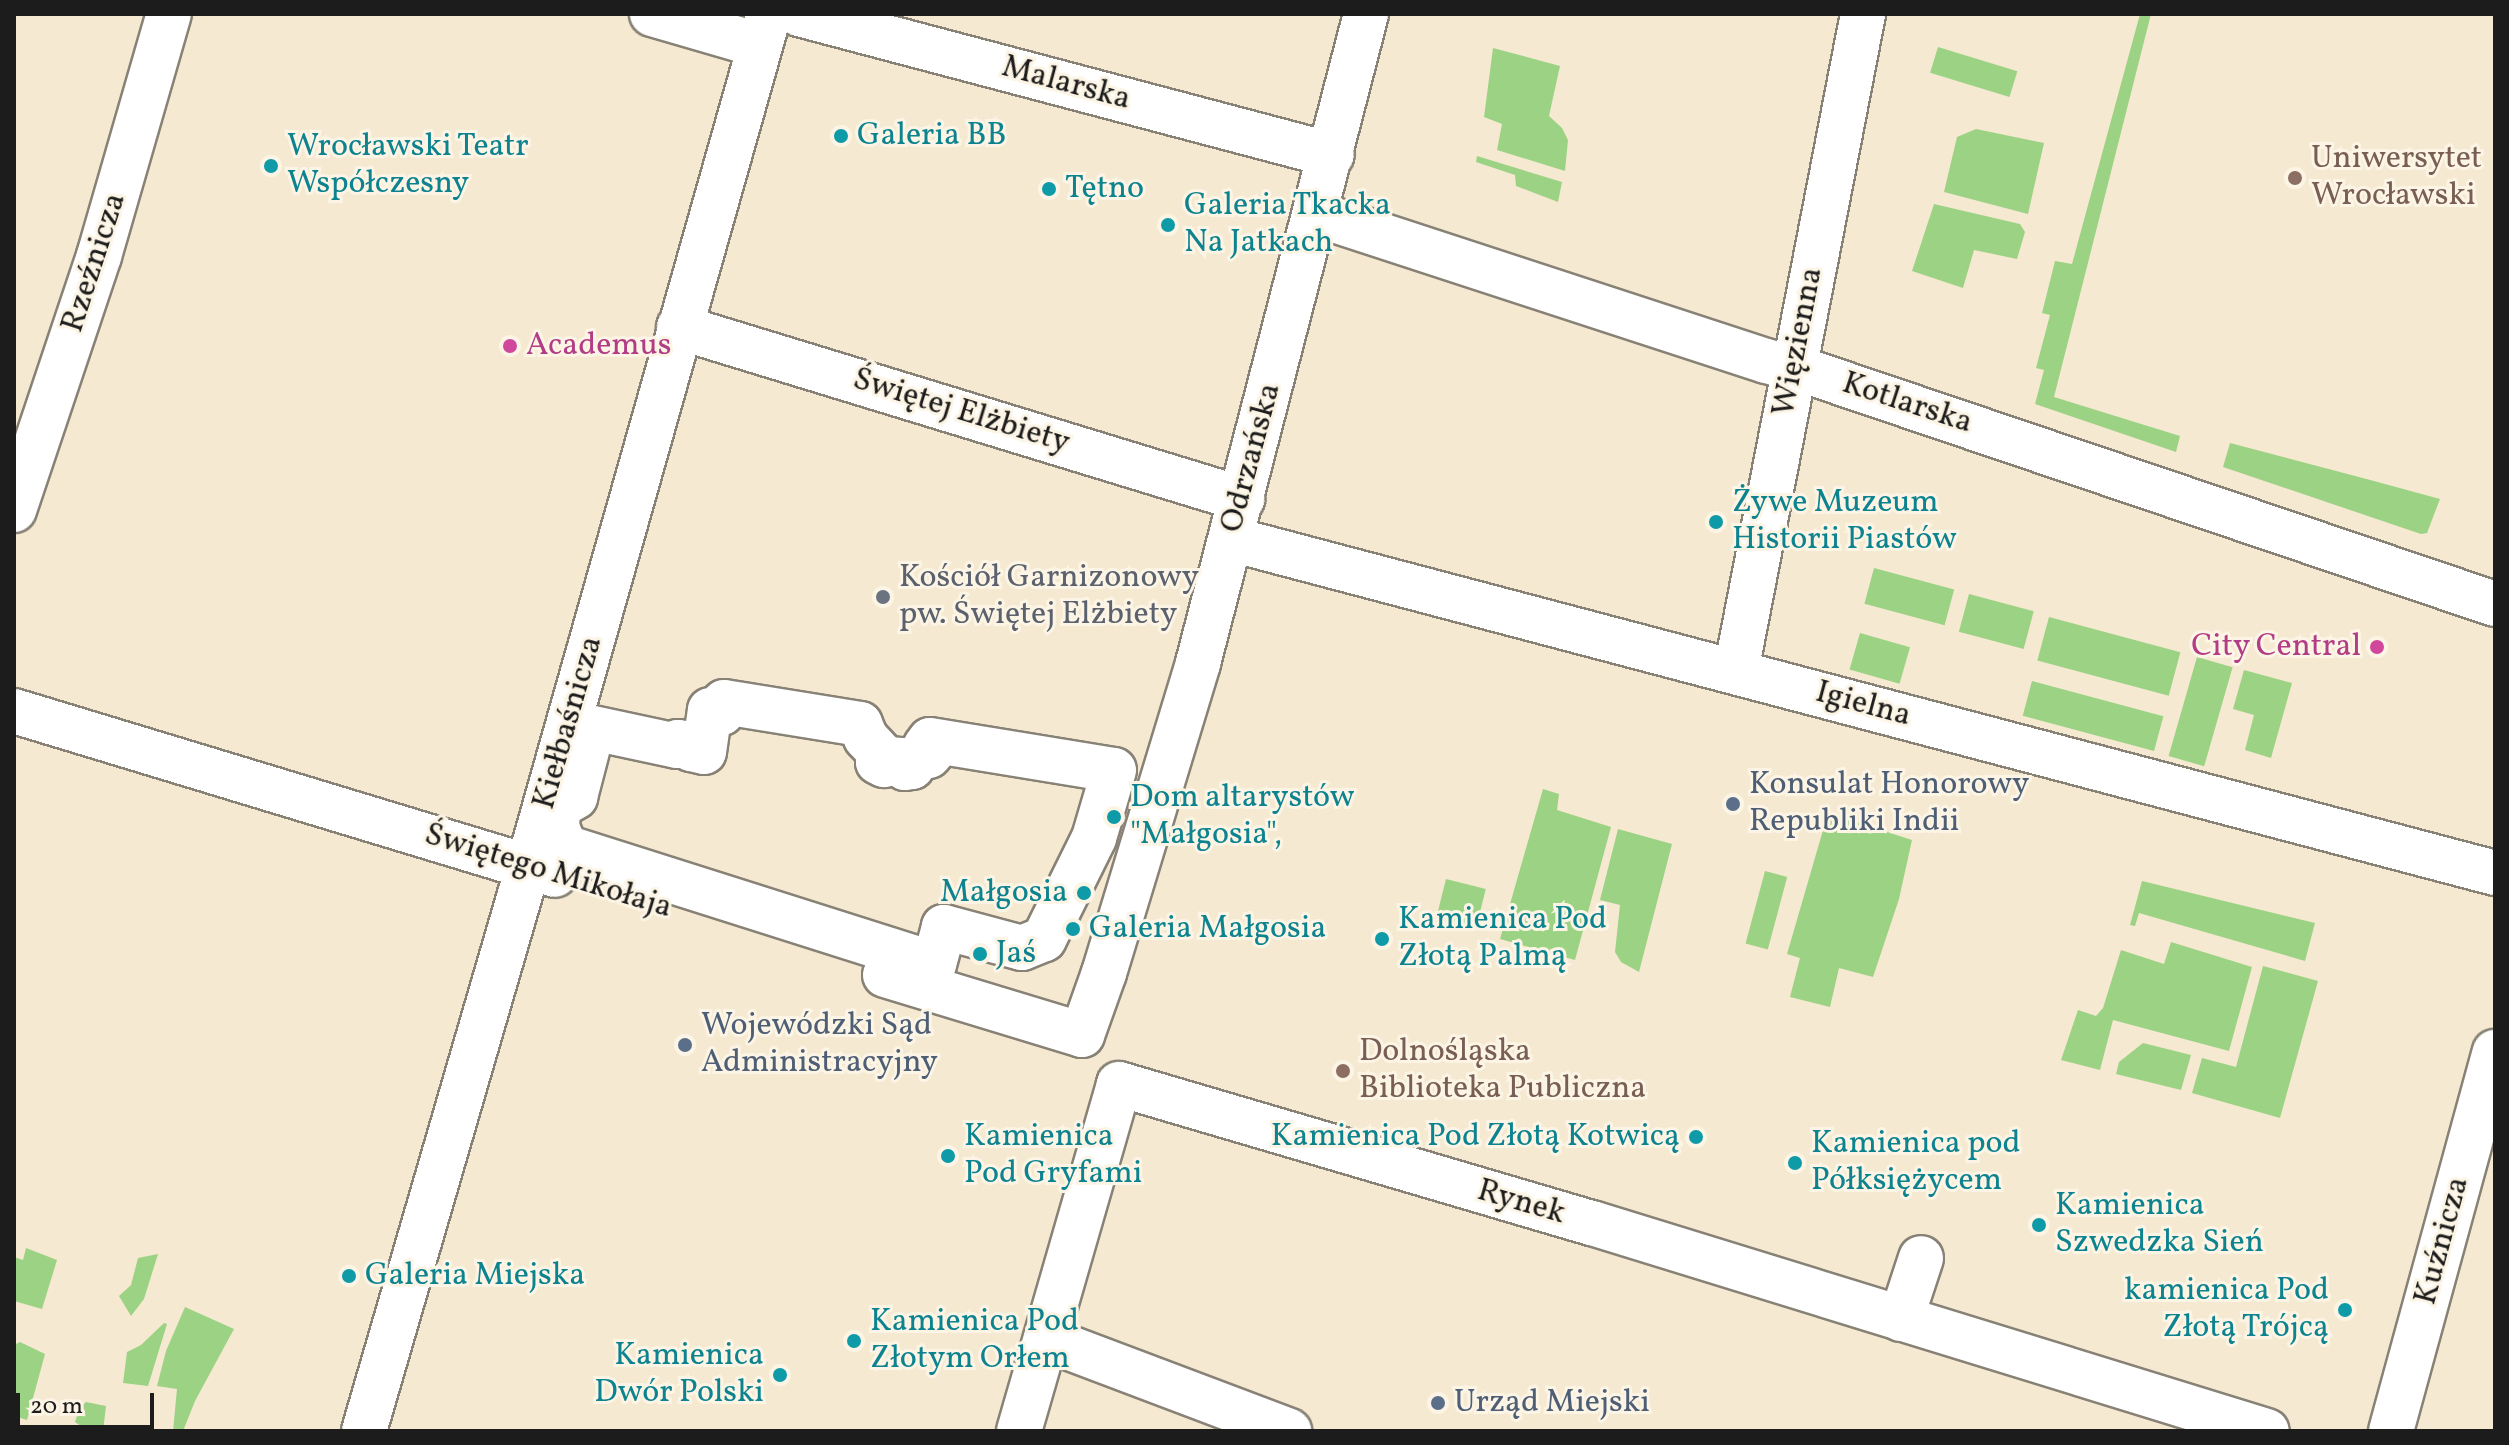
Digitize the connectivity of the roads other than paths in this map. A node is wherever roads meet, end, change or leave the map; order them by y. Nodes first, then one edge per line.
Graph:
1 (169, 14) edge
2 (652, 14) edge
3 (799, 14) edge
4 (1366, 14) edge
5 (1863, 14) edge
6 (764, 30) edge
7 (1332, 155) junction
8 (1316, 214) junction
9 (679, 327) junction
10 (1793, 368) junction
11 (14, 510) edge
12 (1233, 531) junction
13 (2495, 604) edge
14 (1736, 671) junction
15 (14, 711) edge
16 (593, 728) joint
17 (536, 869) junction
18 (2495, 873) edge
19 (1082, 1035) junction
20 (2495, 1052) edge
21 (1119, 1084) junction
22 (1921, 1258) dead end
23 (1901, 1319) junction
24 (1046, 1339) junction
25 (364, 1431) edge
26 (1019, 1431) edge
27 (1289, 1431) edge
28 (2267, 1431) edge
29 (2391, 1431) edge

1 - 11 street, Rzeźnicza
2 - 6 street
3 - 7 street, Malarska
4 - 7 street, Odrzańska
5 - 10 street, Więzienna
6 - 9 street, Kiełbaśnicza
7 - 8 street, Odrzańska
8 - 10 street, Kotlarska
8 - 12 street, Odrzańska
9 - 12 street, Świętej Elżbiety
9 - 17 street, Kiełbaśnicza
10 - 13 street, Kotlarska
10 - 14 street, Więzienna
12 - 14 street, Igielna
12 - 19 street, Odrzańska
14 - 18 street, Igielna
15 - 17 street, Świętego Mikołaja
16 - 16 street
17 - 19 street, Świętego Mikołaja
17 - 25 street, Kiełbaśnicza
19 - 21 street
20 - 29 street, Kuźnicza
21 - 23 street, Rynek
21 - 24 street
22 - 23 street
23 - 28 street, Rynek
24 - 26 street
24 - 27 street

